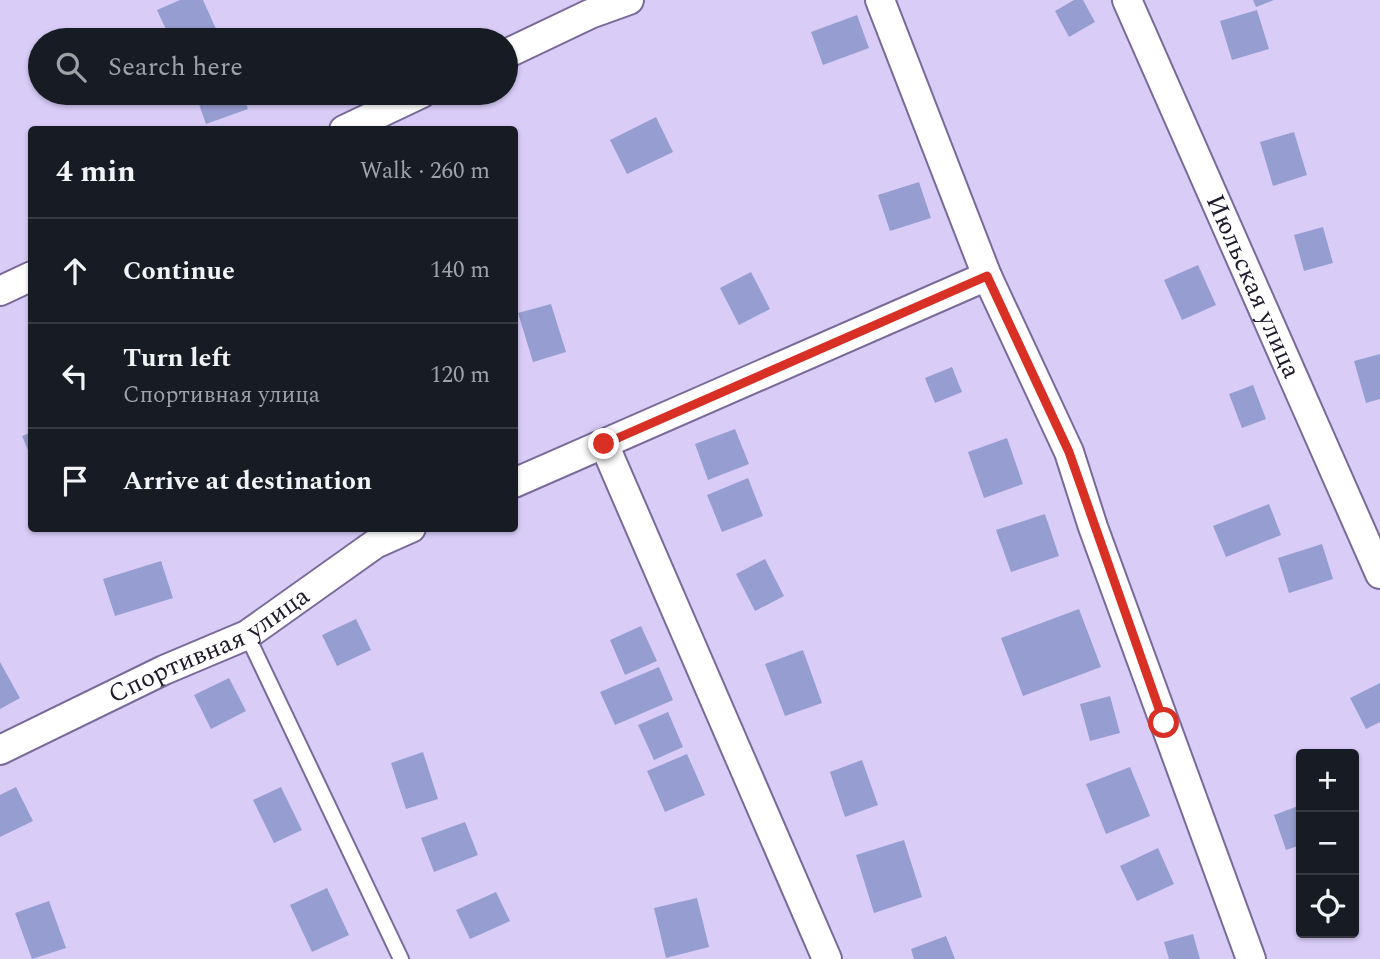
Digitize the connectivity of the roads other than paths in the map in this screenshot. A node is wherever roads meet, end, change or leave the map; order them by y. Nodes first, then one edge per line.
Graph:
1 (629, 0) edge
2 (880, 0) edge
3 (1127, 0) edge
4 (518, 48) edge
5 (397, 105) edge
6 (352, 126) edge
7 (987, 276) junction
8 (28, 278) edge
9 (0, 291) edge
10 (604, 444) junction
11 (518, 481) edge
12 (402, 532) edge
13 (1380, 575) edge
14 (247, 635) junction
15 (0, 750) edge
16 (401, 959) edge
17 (827, 959) edge
18 (1251, 959) edge

1 - 4 street
2 - 7 street
3 - 13 street, Июльская улица
5 - 6 street
7 - 10 street
7 - 18 street
8 - 9 street
10 - 11 street
10 - 17 street
12 - 14 street, Спортивная улица
14 - 15 street, Спортивная улица
14 - 16 lane

